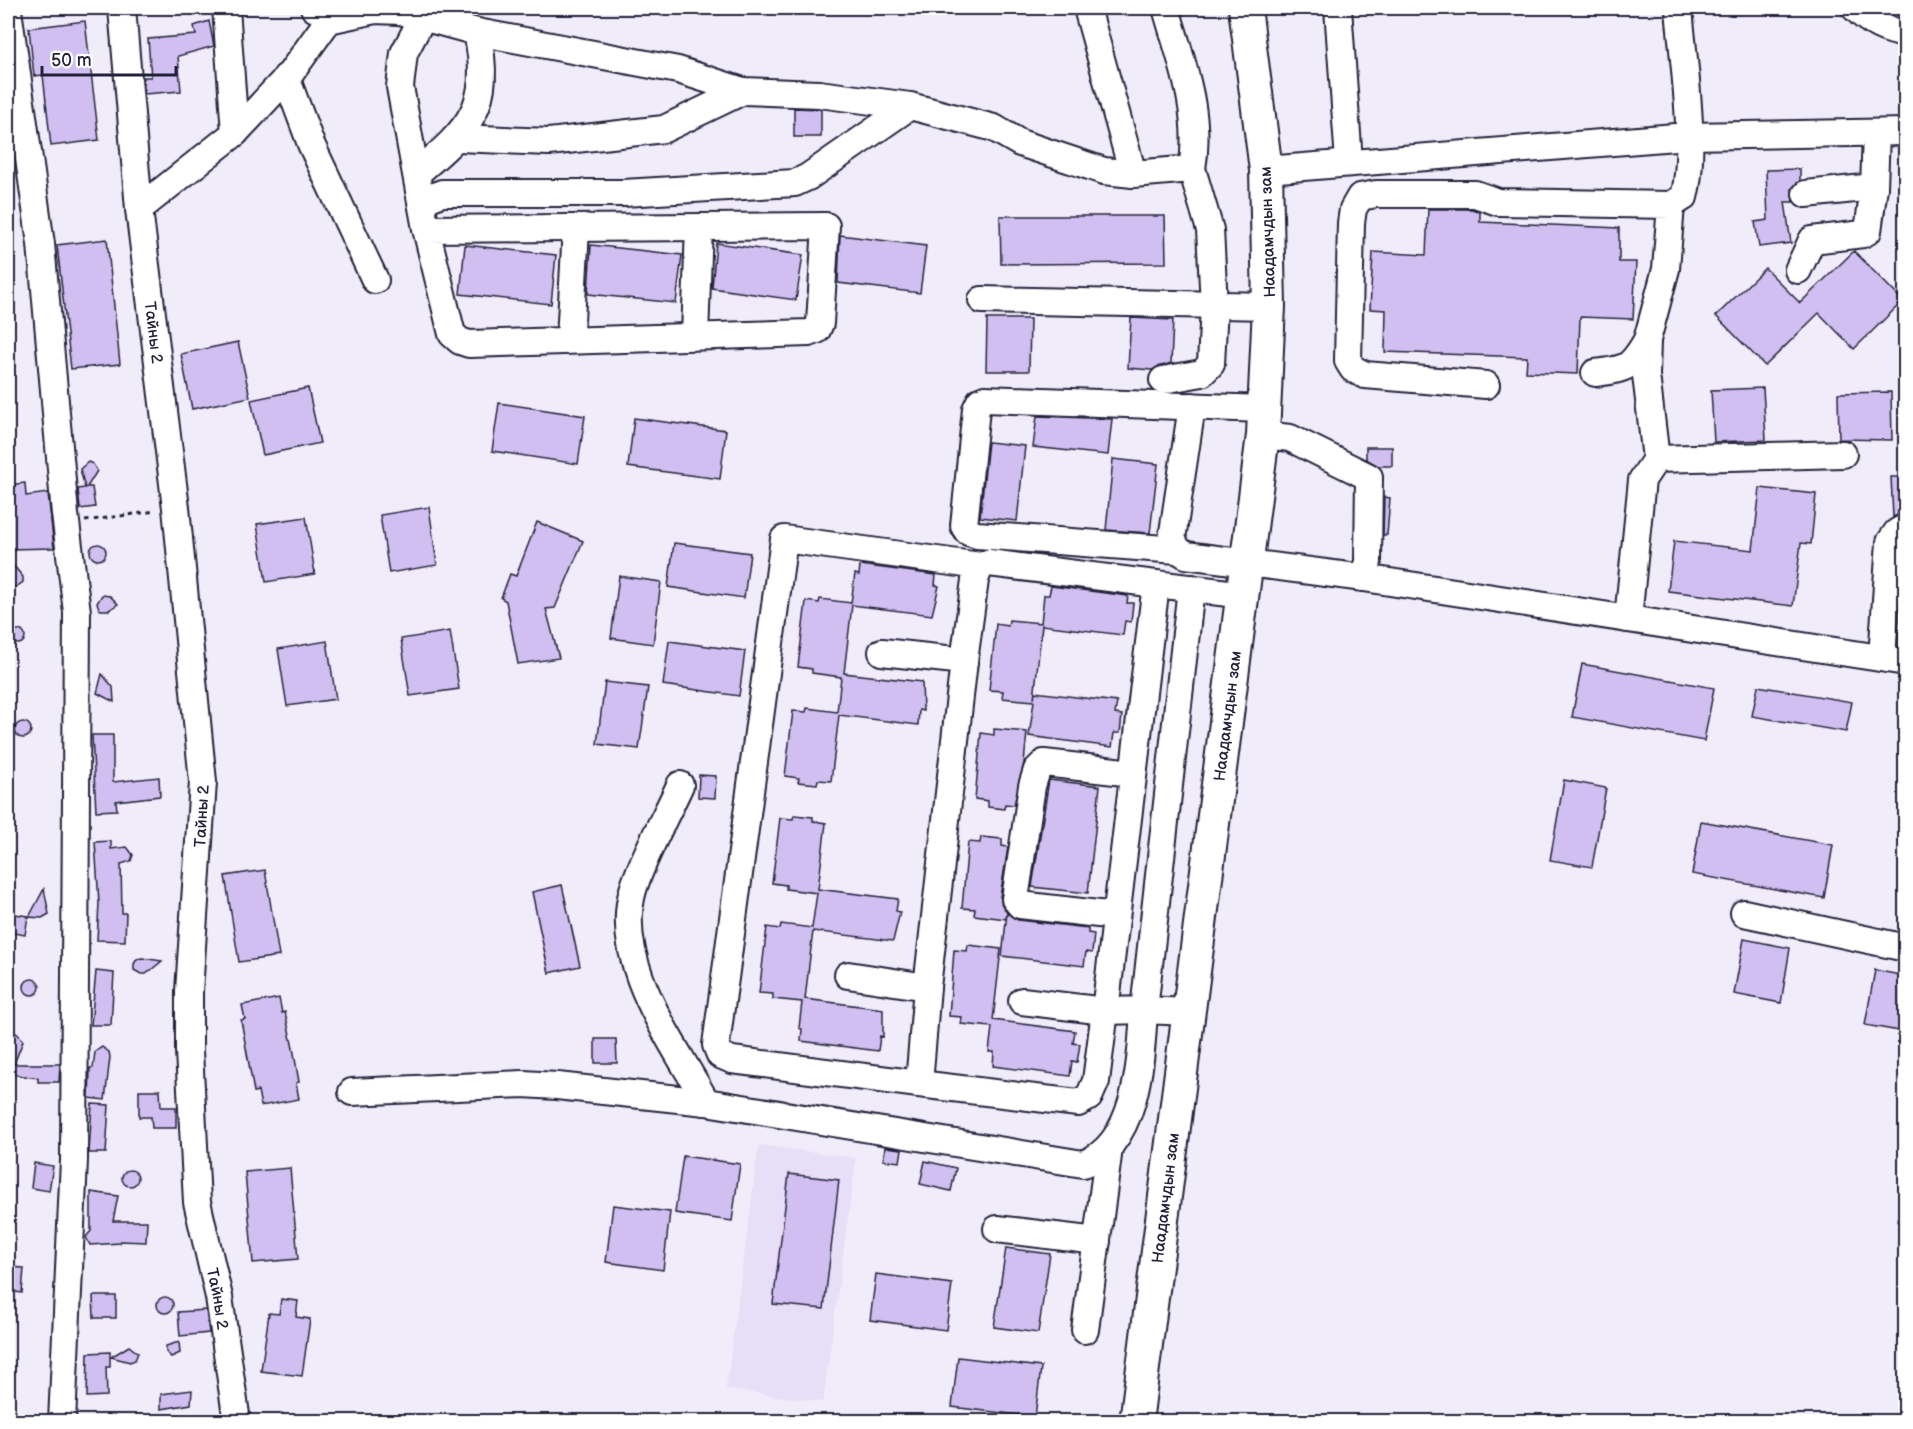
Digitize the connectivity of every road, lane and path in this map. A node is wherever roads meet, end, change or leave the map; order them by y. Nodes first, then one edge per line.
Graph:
1 (122, 8) edge
2 (226, 8) edge
3 (1087, 8) edge
4 (1166, 8) edge
5 (1245, 8) edge
6 (1338, 8) edge
7 (1679, 8) edge
8 (1855, 8) edge
9 (8, 10) edge
10 (410, 12) edge
11 (322, 13) edge
12 (477, 32) junction
13 (1905, 34) edge
14 (286, 77) junction
15 (742, 92) junction
16 (910, 106) junction
17 (1905, 132) edge
18 (1876, 133) junction
19 (235, 134) junction
20 (1688, 136) junction
21 (458, 138) junction
22 (1348, 162) junction
23 (1192, 169) junction
24 (1266, 170) junction
25 (417, 173) junction
26 (1133, 174) junction
27 (1874, 187) junction
28 (1806, 194) dead end
29 (422, 201) junction
30 (1671, 205) junction
31 (139, 209) junction
32 (699, 227) junction
33 (576, 228) junction
34 (426, 229) junction
35 (1798, 270) dead end
36 (375, 280) dead end
37 (982, 300) dead end
38 (1214, 305) junction
39 (1269, 306) junction
40 (695, 336) junction
41 (570, 340) junction
42 (1647, 340) junction
43 (1594, 373) dead end
44 (1163, 380) dead end
45 (1486, 385) dead end
46 (1191, 406) junction
47 (1264, 422) junction
48 (1843, 454) dead end
49 (1656, 459) junction
50 (176, 508) junction
51 (66, 524) junction
52 (1905, 527) edge
53 (1178, 550) junction
54 (1248, 563) junction
55 (980, 567) junction
56 (1364, 578) junction
57 (1156, 584) junction
58 (1191, 588) junction
59 (1244, 595) junction
60 (1628, 619) junction
61 (882, 652) dead end
62 (1894, 660) edge
63 (964, 661) junction
64 (1133, 774) junction
65 (680, 785) dead end
66 (1744, 913) dead end
67 (1116, 916) junction
68 (1905, 948) edge
69 (848, 975) dead end
70 (927, 987) junction
71 (1022, 1001) dead end
72 (1144, 1010) junction
73 (1105, 1011) junction
74 (1189, 1012) junction
75 (920, 1084) junction
76 (352, 1092) dead end
77 (706, 1102) junction
78 (1109, 1148) junction
79 (997, 1229) dead end
80 (1097, 1241) junction
81 (1085, 1330) dead end
82 (62, 1422) edge
83 (237, 1422) edge
84 (1136, 1422) edge

1 - 31 street, Тайны 2
2 - 19 street
3 - 26 street
4 - 23 street
5 - 24 main road, Наадамчдын зам
6 - 22 street
7 - 20 street
8 - 13 street
9 - 51 street
10 - 11 street
10 - 12 street
10 - 25 street
11 - 14 street
12 - 15 street
12 - 21 street
14 - 19 street
14 - 36 street
15 - 16 street
15 - 21 street
16 - 26 street
16 - 29 street
17 - 18 street
18 - 20 street
18 - 27 street
19 - 31 street
20 - 22 street
20 - 30 street
21 - 25 street
22 - 24 street
23 - 26 street
23 - 38 street
24 - 39 main road, Наадамчдын зам
25 - 29 street
27 - 28 street
27 - 35 street
29 - 34 street
30 - 42 street
30 - 45 street
31 - 50 street, Тайны 2
32 - 33 street
32 - 40 street
32 - 40 street
33 - 34 street
33 - 41 street
34 - 41 street
37 - 38 street
38 - 39 street
38 - 44 street
39 - 47 main road, Наадамчдын зам
40 - 41 street
42 - 43 street
42 - 49 street
46 - 47 street
46 - 53 street
46 - 53 street
47 - 54 main road, Наадамчдын зам
47 - 56 street
48 - 49 street
49 - 60 street
50 - 51 path
50 - 83 street, Тайны 2
51 - 82 street
52 - 62 street
53 - 54 street
54 - 56 street
54 - 59 main road, Наадамчдын зам
55 - 57 street
55 - 63 street
55 - 75 street
56 - 60 street
57 - 58 street
57 - 64 street
58 - 59 street
58 - 72 street
59 - 74 main road, Наадамчдын зам
60 - 62 street
61 - 63 street
63 - 70 street
64 - 67 street
64 - 67 street
65 - 77 street
66 - 68 street
67 - 73 street
69 - 70 street
70 - 75 street
71 - 73 street
72 - 73 street
72 - 74 street
72 - 78 street
73 - 75 street
74 - 84 main road, Наадамчдын зам
76 - 77 street
77 - 78 street
78 - 80 street
79 - 80 street
80 - 81 street

